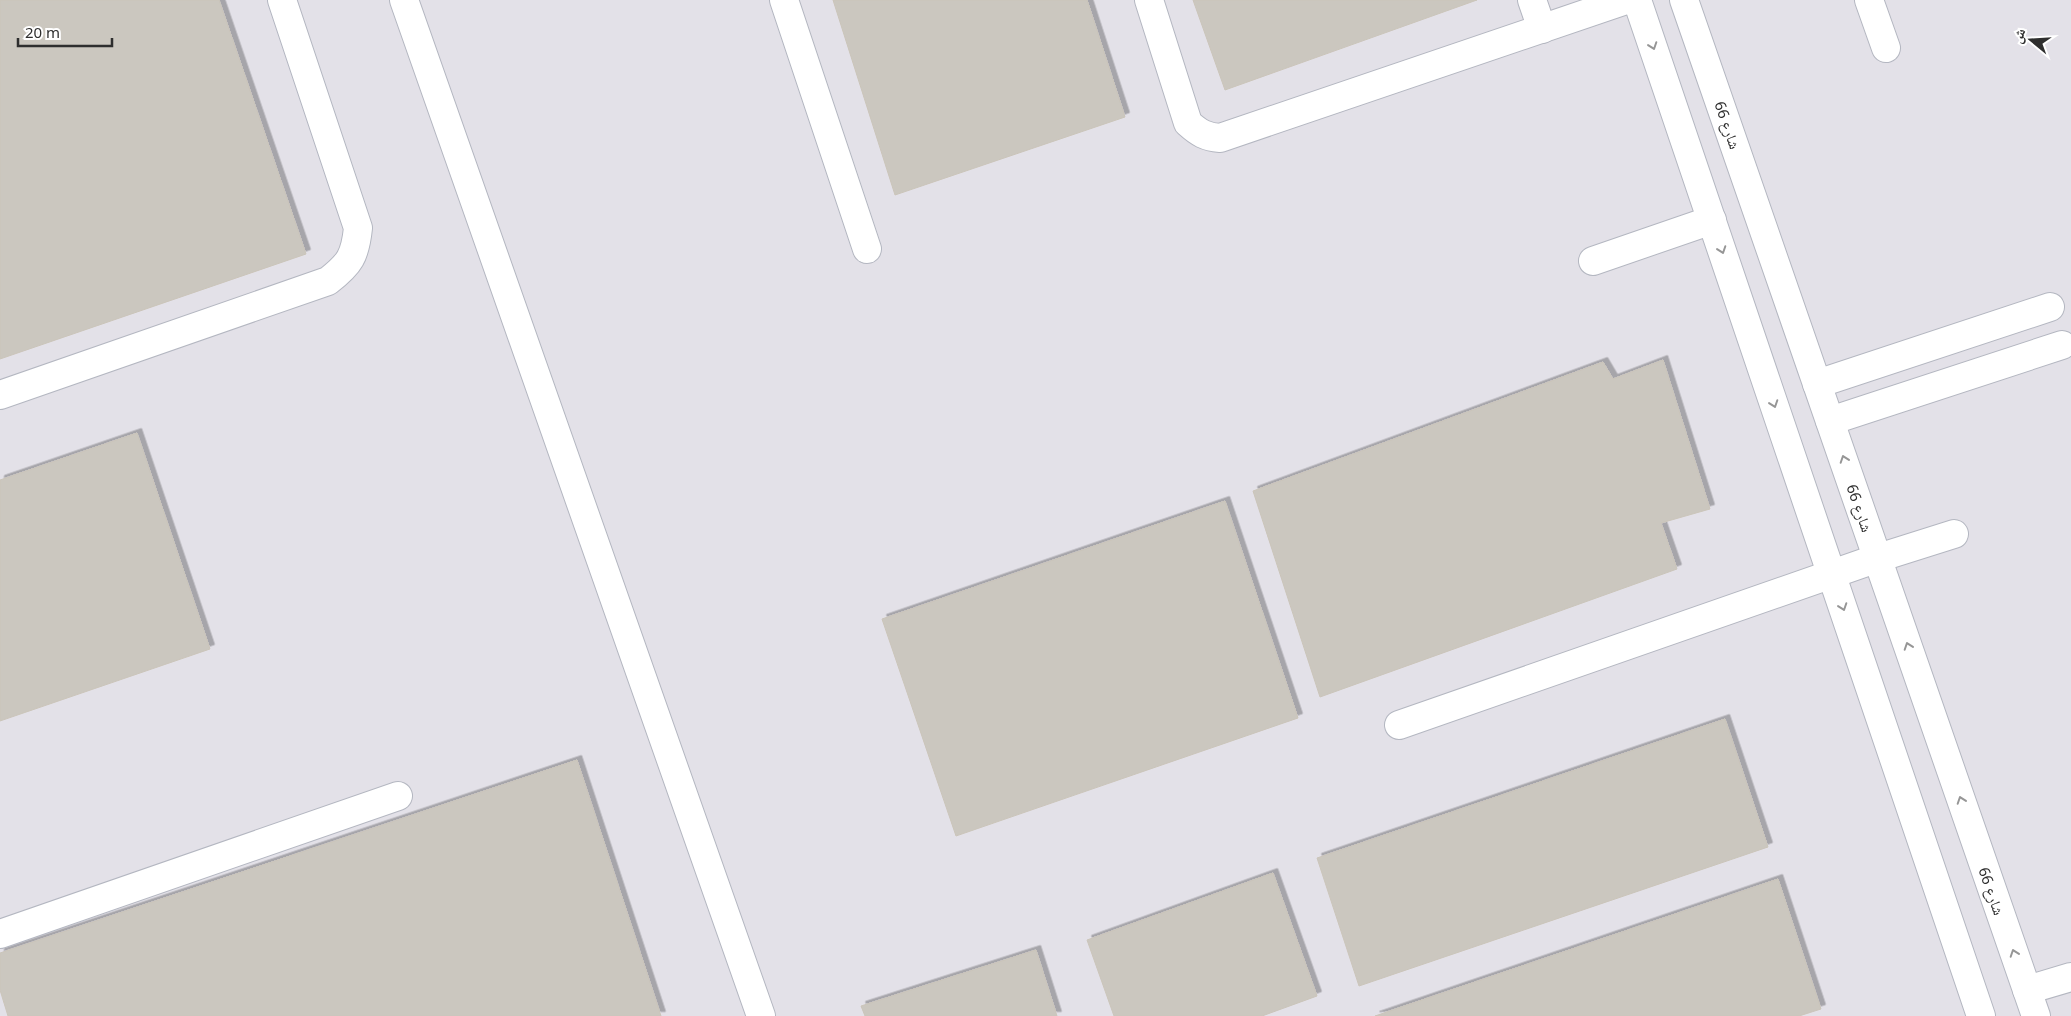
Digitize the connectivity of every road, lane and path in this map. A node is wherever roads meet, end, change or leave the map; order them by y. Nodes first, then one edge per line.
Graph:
1 (282, 0) edge
2 (404, 0) edge
3 (784, 0) edge
4 (1149, 0) edge
5 (1532, 0) edge
6 (1626, 0) edge
7 (1637, 0) edge
8 (1684, 0) edge
9 (1869, 0) edge
10 (1542, 29) junction
11 (1886, 48) dead end
12 (1712, 220) junction
13 (867, 249) dead end
14 (1593, 262) dead end
15 (2050, 307) dead end
16 (2062, 345) dead end
17 (1818, 384) junction
18 (0, 394) edge
19 (1830, 421) junction
20 (1954, 534) dead end
21 (1878, 558) junction
22 (1832, 574) junction
23 (1399, 725) dead end
24 (398, 796) dead end
25 (0, 934) edge
26 (2071, 977) edge
27 (2027, 990) junction
28 (761, 1016) edge
29 (1981, 1016) edge
30 (2036, 1016) edge

1 - 18 lane
2 - 28 lane
3 - 13 lane
4 - 10 lane
5 - 10 lane
6 - 10 lane
7 -> 12 lane
8 - 17 lane, شارع 66
9 - 11 lane
12 - 14 lane
12 -> 22 lane
15 - 17 lane
16 - 19 lane
17 - 19 lane, شارع 66
21 -> 19 lane, شارع 66
20 - 21 lane
21 - 22 lane
27 -> 21 lane, شارع 66
22 - 23 lane
22 -> 29 lane
24 - 25 lane
26 - 27 lane
27 - 30 lane, شارع 66

